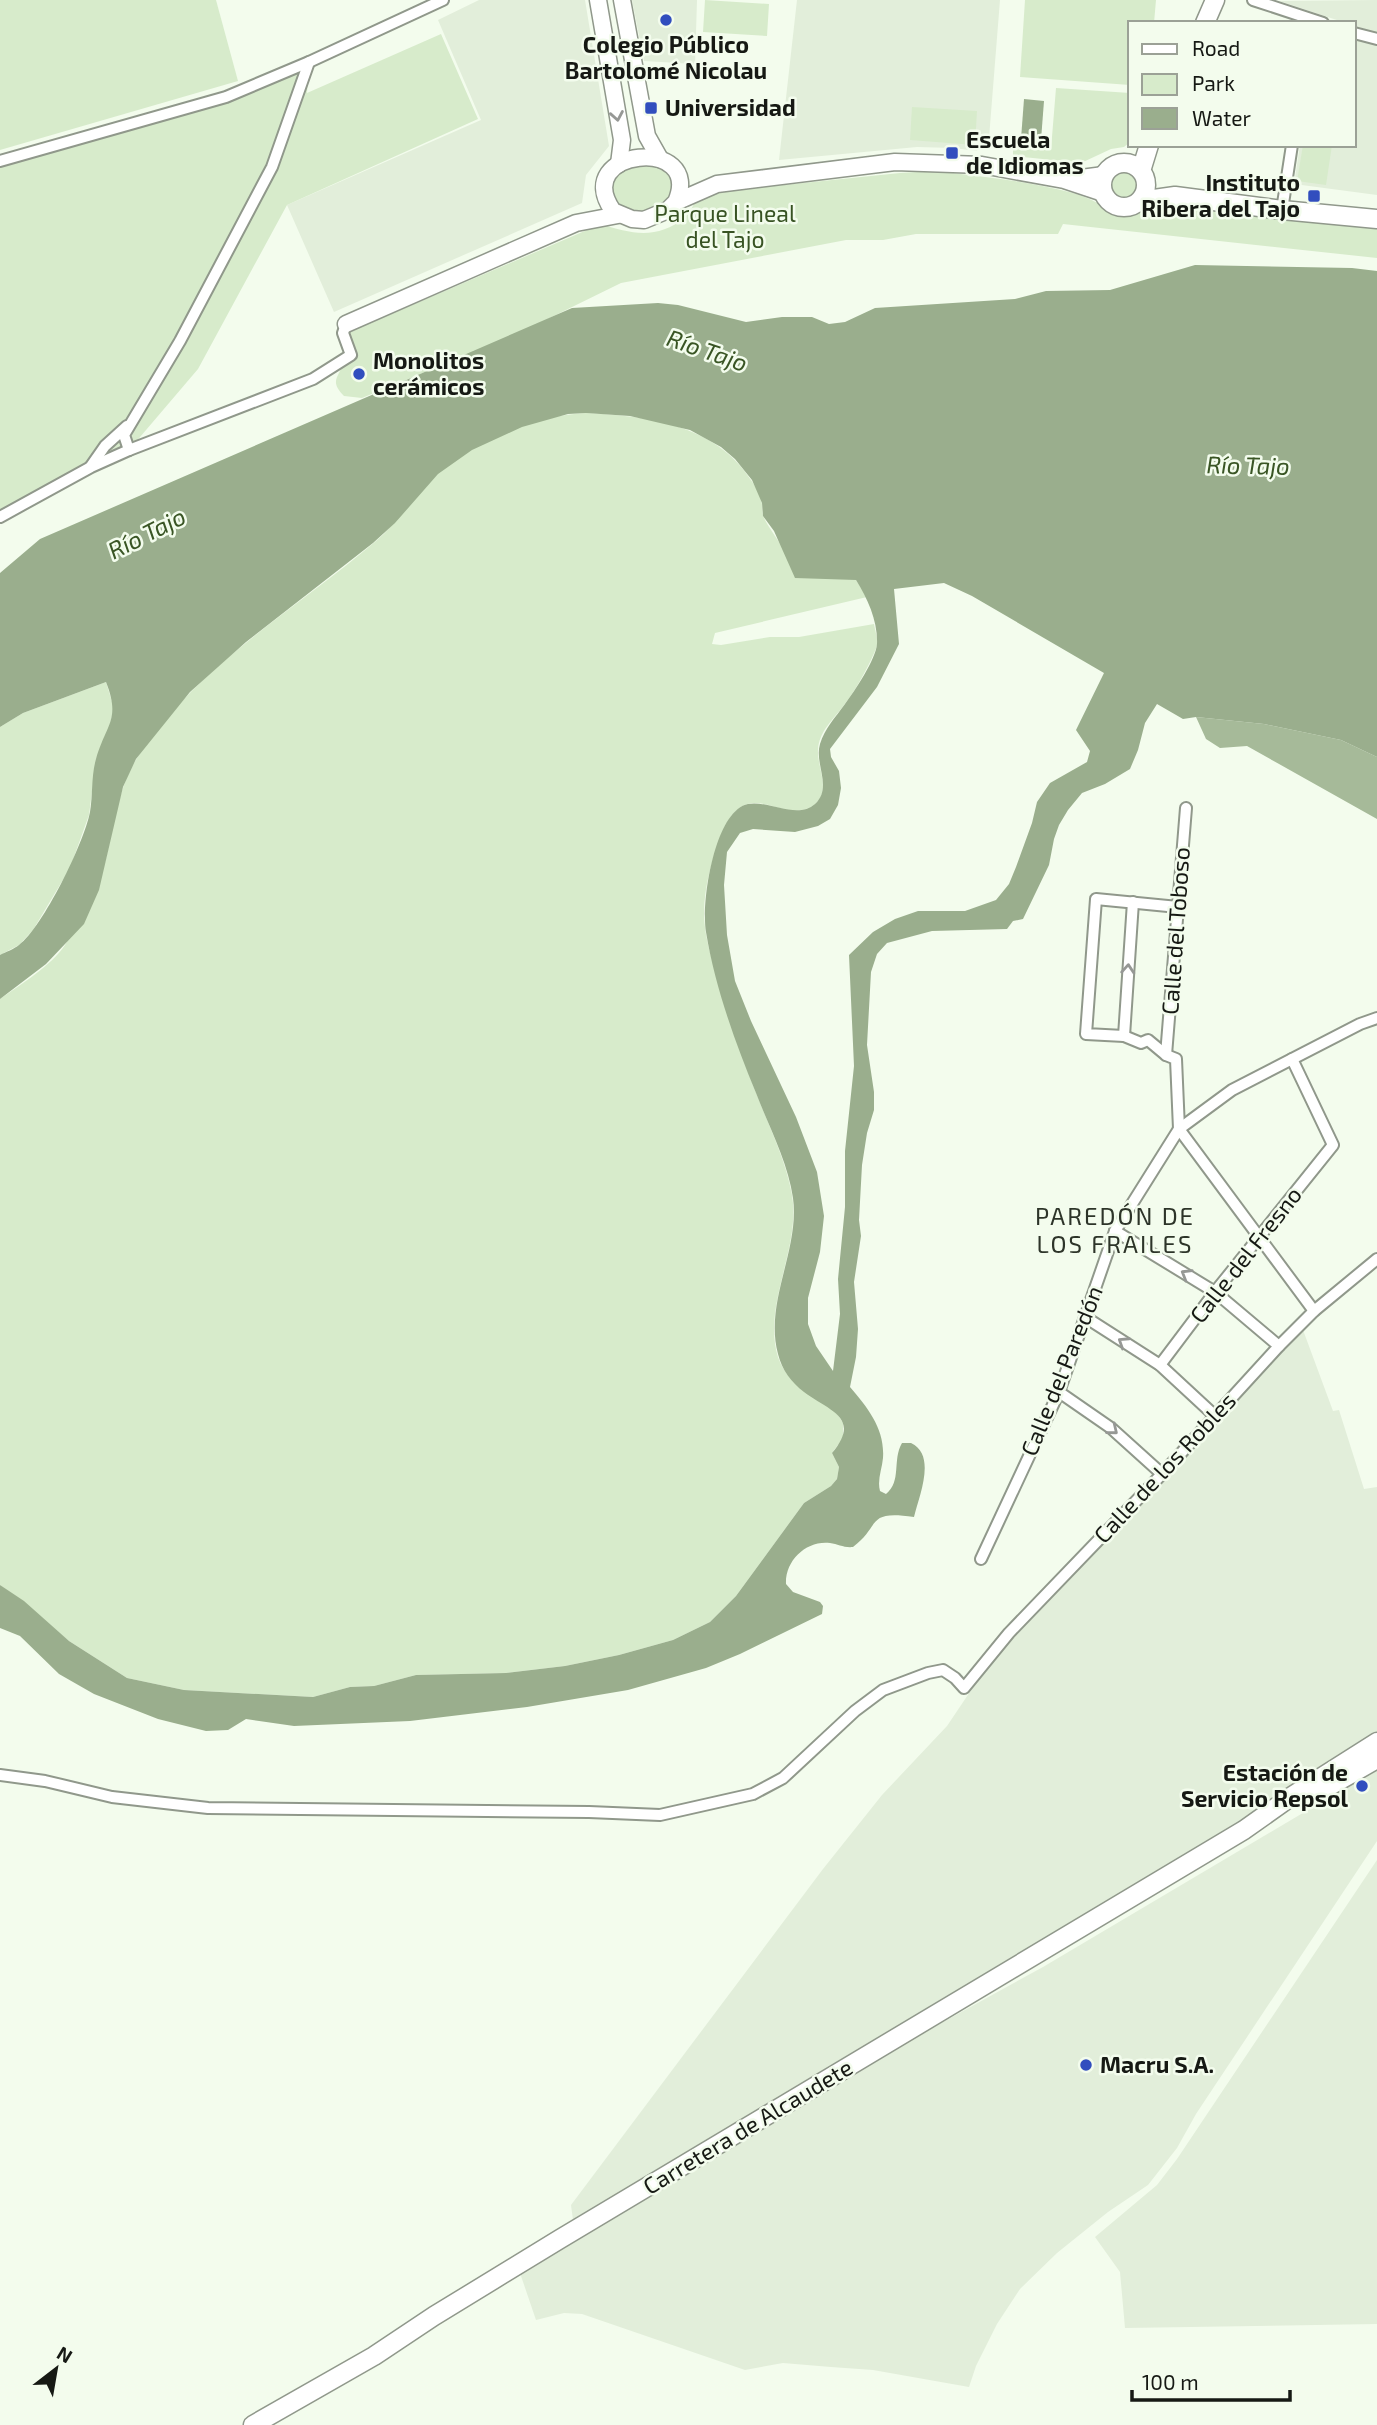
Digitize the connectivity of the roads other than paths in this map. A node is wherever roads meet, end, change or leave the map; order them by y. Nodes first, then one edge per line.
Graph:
1 (443, 0) edge
2 (598, 0) edge
3 (622, 0) edge
4 (1215, 0) edge
5 (1253, 0) edge
6 (1206, 21) edge
7 (1312, 21) edge
8 (1356, 34) edge
9 (1377, 39) edge
10 (309, 62) junction
11 (1146, 147) edge
12 (1292, 147) edge
13 (660, 159) junction
14 (0, 161) edge
15 (618, 164) junction
16 (1139, 171) junction
17 (677, 174) junction
18 (1104, 175) junction
19 (1064, 180) junction
20 (717, 184) junction
21 (1103, 193) junction
22 (606, 194) junction
23 (1175, 196) junction
24 (1140, 201) junction
25 (676, 202) junction
26 (1282, 210) junction
27 (618, 215) junction
28 (1377, 219) edge
29 (576, 223) junction
30 (346, 324) joint
31 (131, 422) junction
32 (129, 450) junction
33 (91, 467) junction
34 (0, 517) edge
35 (1186, 808) dead end
36 (1133, 902) junction
37 (1178, 907) junction
38 (1377, 1018) edge
39 (1124, 1036) junction
40 (1166, 1055) junction
41 (1292, 1059) junction
42 (1179, 1129) junction
43 (1115, 1231) junction
44 (1259, 1236) junction
45 (1377, 1259) edge
46 (1215, 1292) junction
47 (1314, 1311) junction
48 (1085, 1317) junction
49 (1279, 1346) junction
50 (1160, 1366) junction
51 (1059, 1392) junction
52 (1214, 1415) junction
53 (1162, 1475) junction
54 (981, 1559) dead end
55 (1377, 1742) edge
56 (1377, 1759) edge
57 (0, 1775) edge
58 (1244, 1830) junction
59 (253, 2425) edge

1 - 10 street
2 -> 15 street
3 - 13 street
4 - 6 main road
5 - 7 street
8 - 9 street
10 - 14 street
10 - 31 street
11 - 16 main road
12 - 26 street
13 - 15 street
13 - 17 street
15 - 22 street
16 - 18 main road
16 - 23 main road
16 - 24 main road
17 - 20 street
17 - 25 street
18 - 19 street
18 - 21 main road
19 - 20 street
19 - 21 street
20 - 25 street
21 - 24 main road
22 - 27 street
22 - 29 street
23 - 24 main road
23 - 26 main road
25 - 27 street
26 - 28 main road
27 - 29 street
29 - 30 street
30 - 32 street
31 - 32 street
31 - 33 street
32 - 33 street
33 - 34 street
35 - 37 street, Calle del Toboso
36 - 37 street
39 -> 36 street
36 - 39 street
37 - 40 street, Calle del Toboso
38 - 41 street, Calle del Paredón
39 - 40 street
40 - 42 street
41 - 42 street, Calle del Paredón
41 - 44 street, Calle del Fresno
42 - 43 street, Calle del Paredón
42 - 44 street
46 -> 43 street
43 - 48 street, Calle del Paredón
44 - 46 street, Calle del Fresno
44 - 47 street
45 - 47 street, Calle de los Robles
46 - 49 street
46 - 50 street, Calle del Fresno
47 - 49 street, Calle de los Robles
50 -> 48 street
48 - 51 street, Calle del Paredón
49 - 52 street, Calle de los Robles
50 - 52 street
51 -> 53 street
51 - 54 street, Calle del Paredón
52 - 53 street, Calle de los Robles
53 - 57 street, Calle de los Robles
55 - 58 main road, Carretera de Alcaudete
56 - 58 main road, Carretera de Alcaudete
58 - 59 main road, Carretera de Alcaudete

